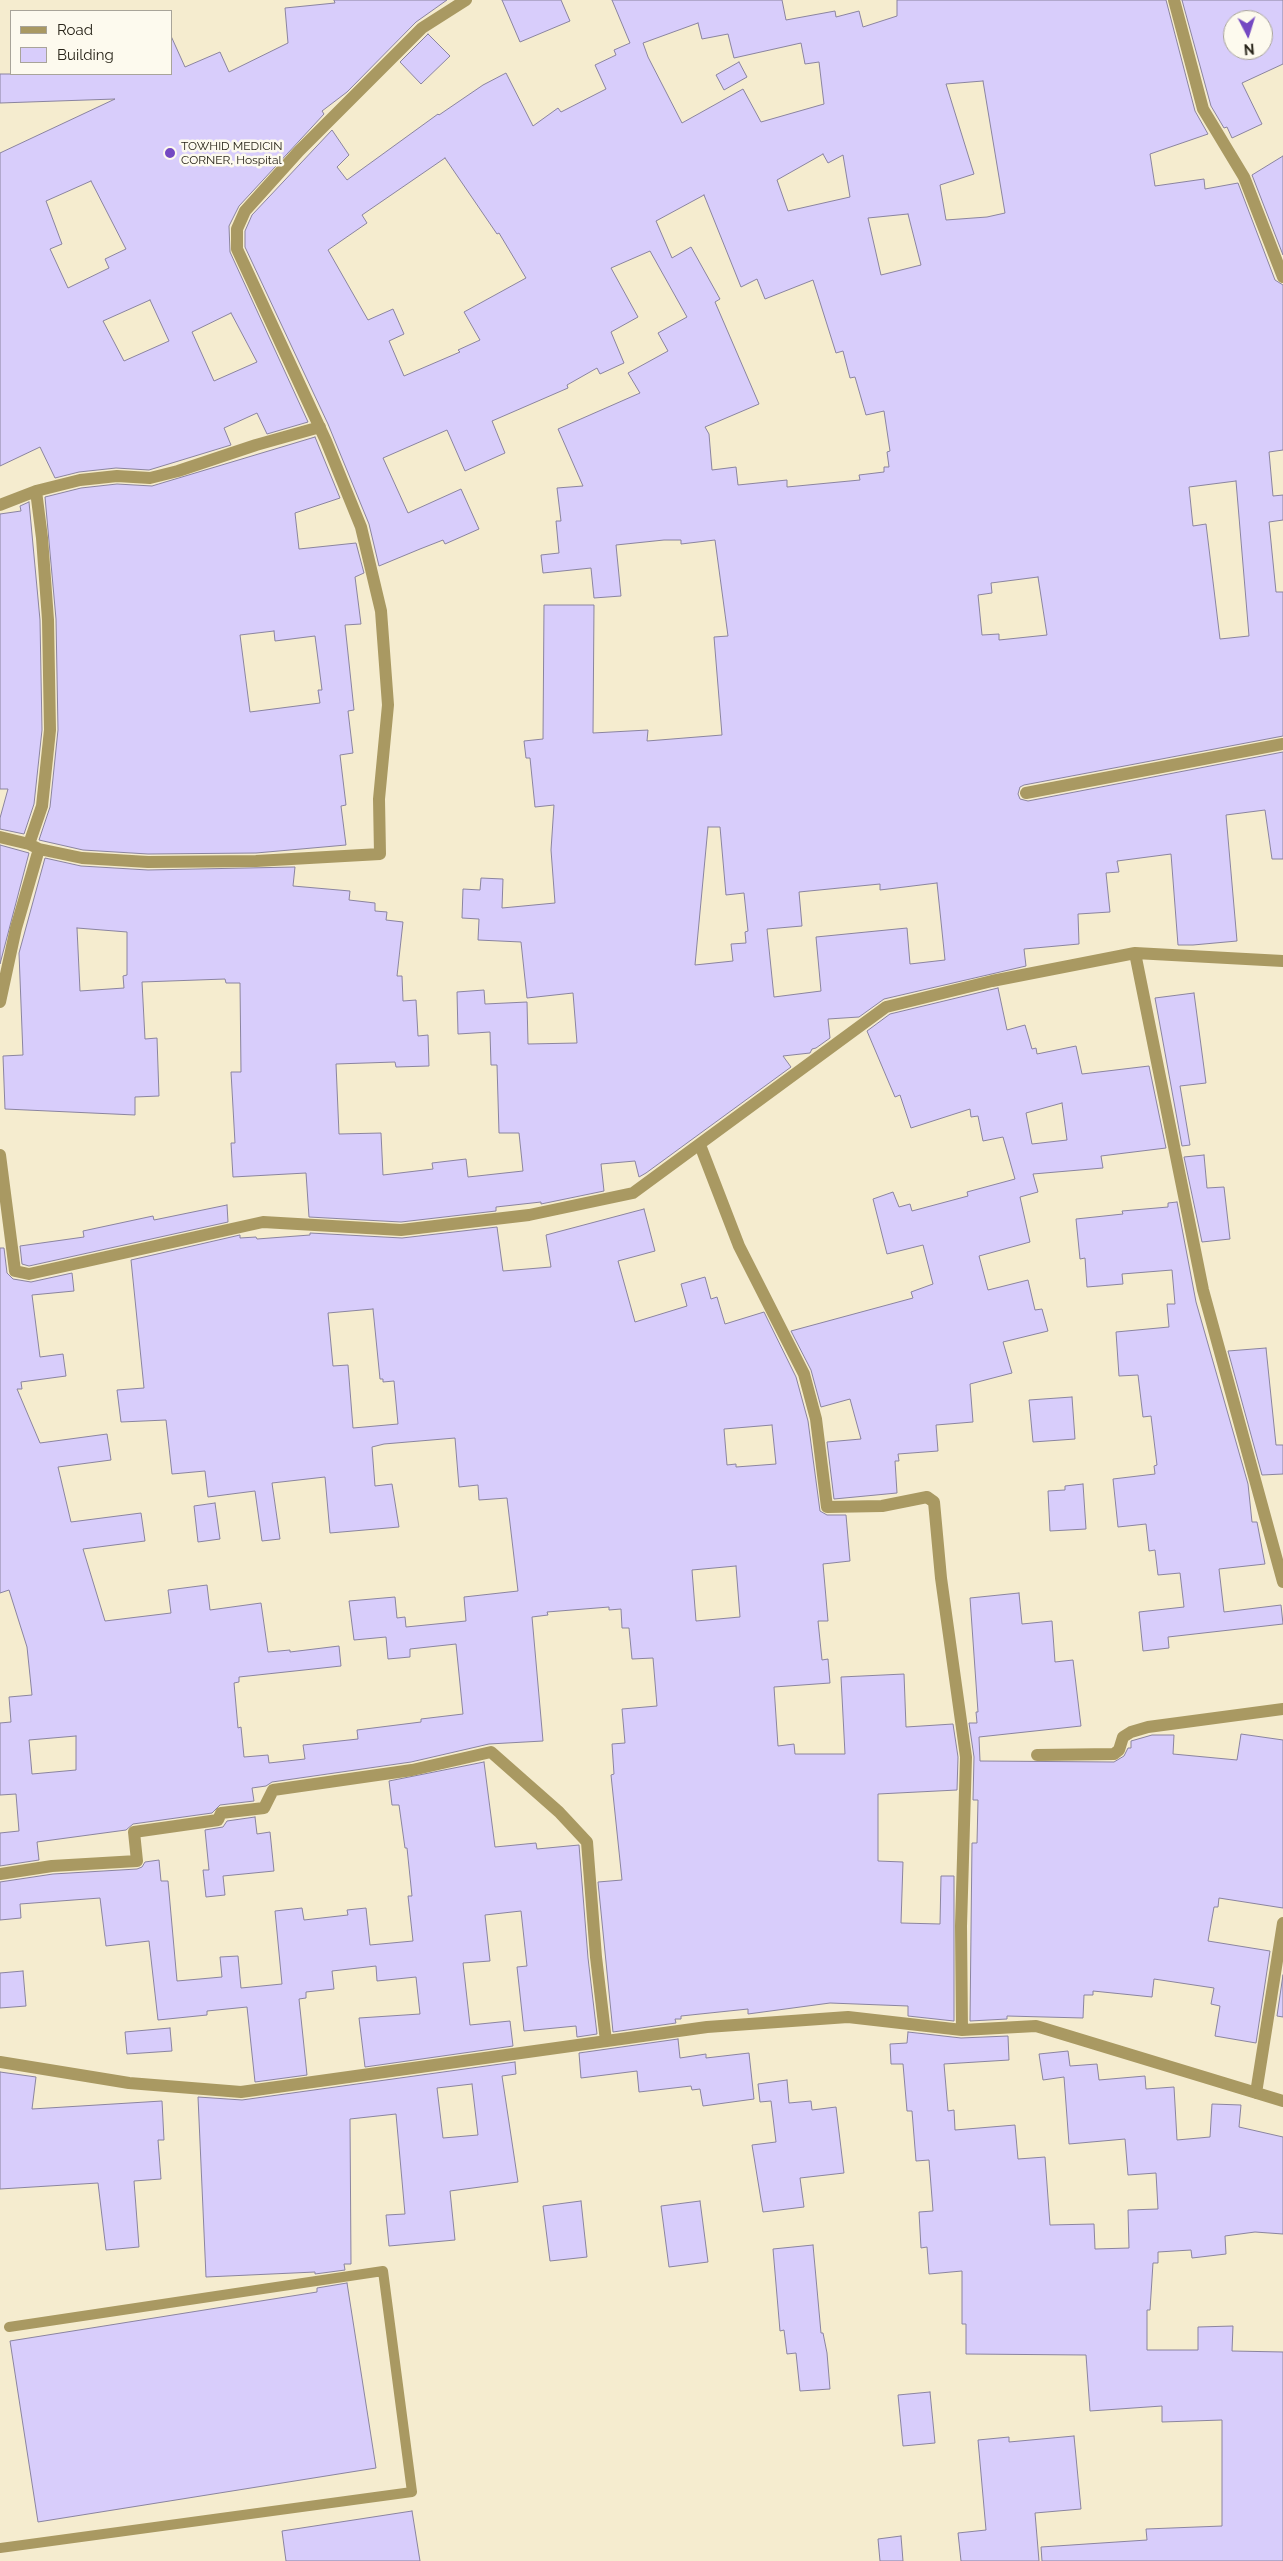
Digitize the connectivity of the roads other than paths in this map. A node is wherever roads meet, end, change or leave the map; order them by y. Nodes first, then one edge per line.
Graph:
1 (466, 0) edge
2 (1174, 0) edge
3 (1283, 278) edge
4 (320, 427) junction
5 (36, 491) junction
6 (0, 505) edge
7 (1283, 744) edge
8 (1026, 793) dead end
9 (0, 837) edge
10 (34, 846) junction
11 (1135, 953) junction
12 (1283, 961) edge
13 (0, 1002) edge
14 (700, 1145) junction
15 (0, 1155) edge
16 (4, 1219) edge
17 (1283, 1582) edge
18 (1283, 1709) edge
19 (1036, 1755) dead end
20 (0, 1874) edge
21 (1283, 1923) edge
22 (962, 2030) junction
23 (606, 2041) junction
24 (0, 2062) edge
25 (1256, 2093) junction
26 (1283, 2101) edge
27 (9, 2327) dead end
28 (0, 2548) edge

1 - 4 street
2 - 3 street
4 - 5 street
4 - 10 street
5 - 6 street
5 - 10 street
7 - 8 street
9 - 10 street
10 - 13 street
11 - 12 street
11 - 14 street
11 - 17 street
14 - 16 street
14 - 22 street
15 - 16 street
18 - 19 street
20 - 23 street
21 - 25 street
22 - 23 street
22 - 25 street
23 - 24 street
25 - 26 street
27 - 28 lane

